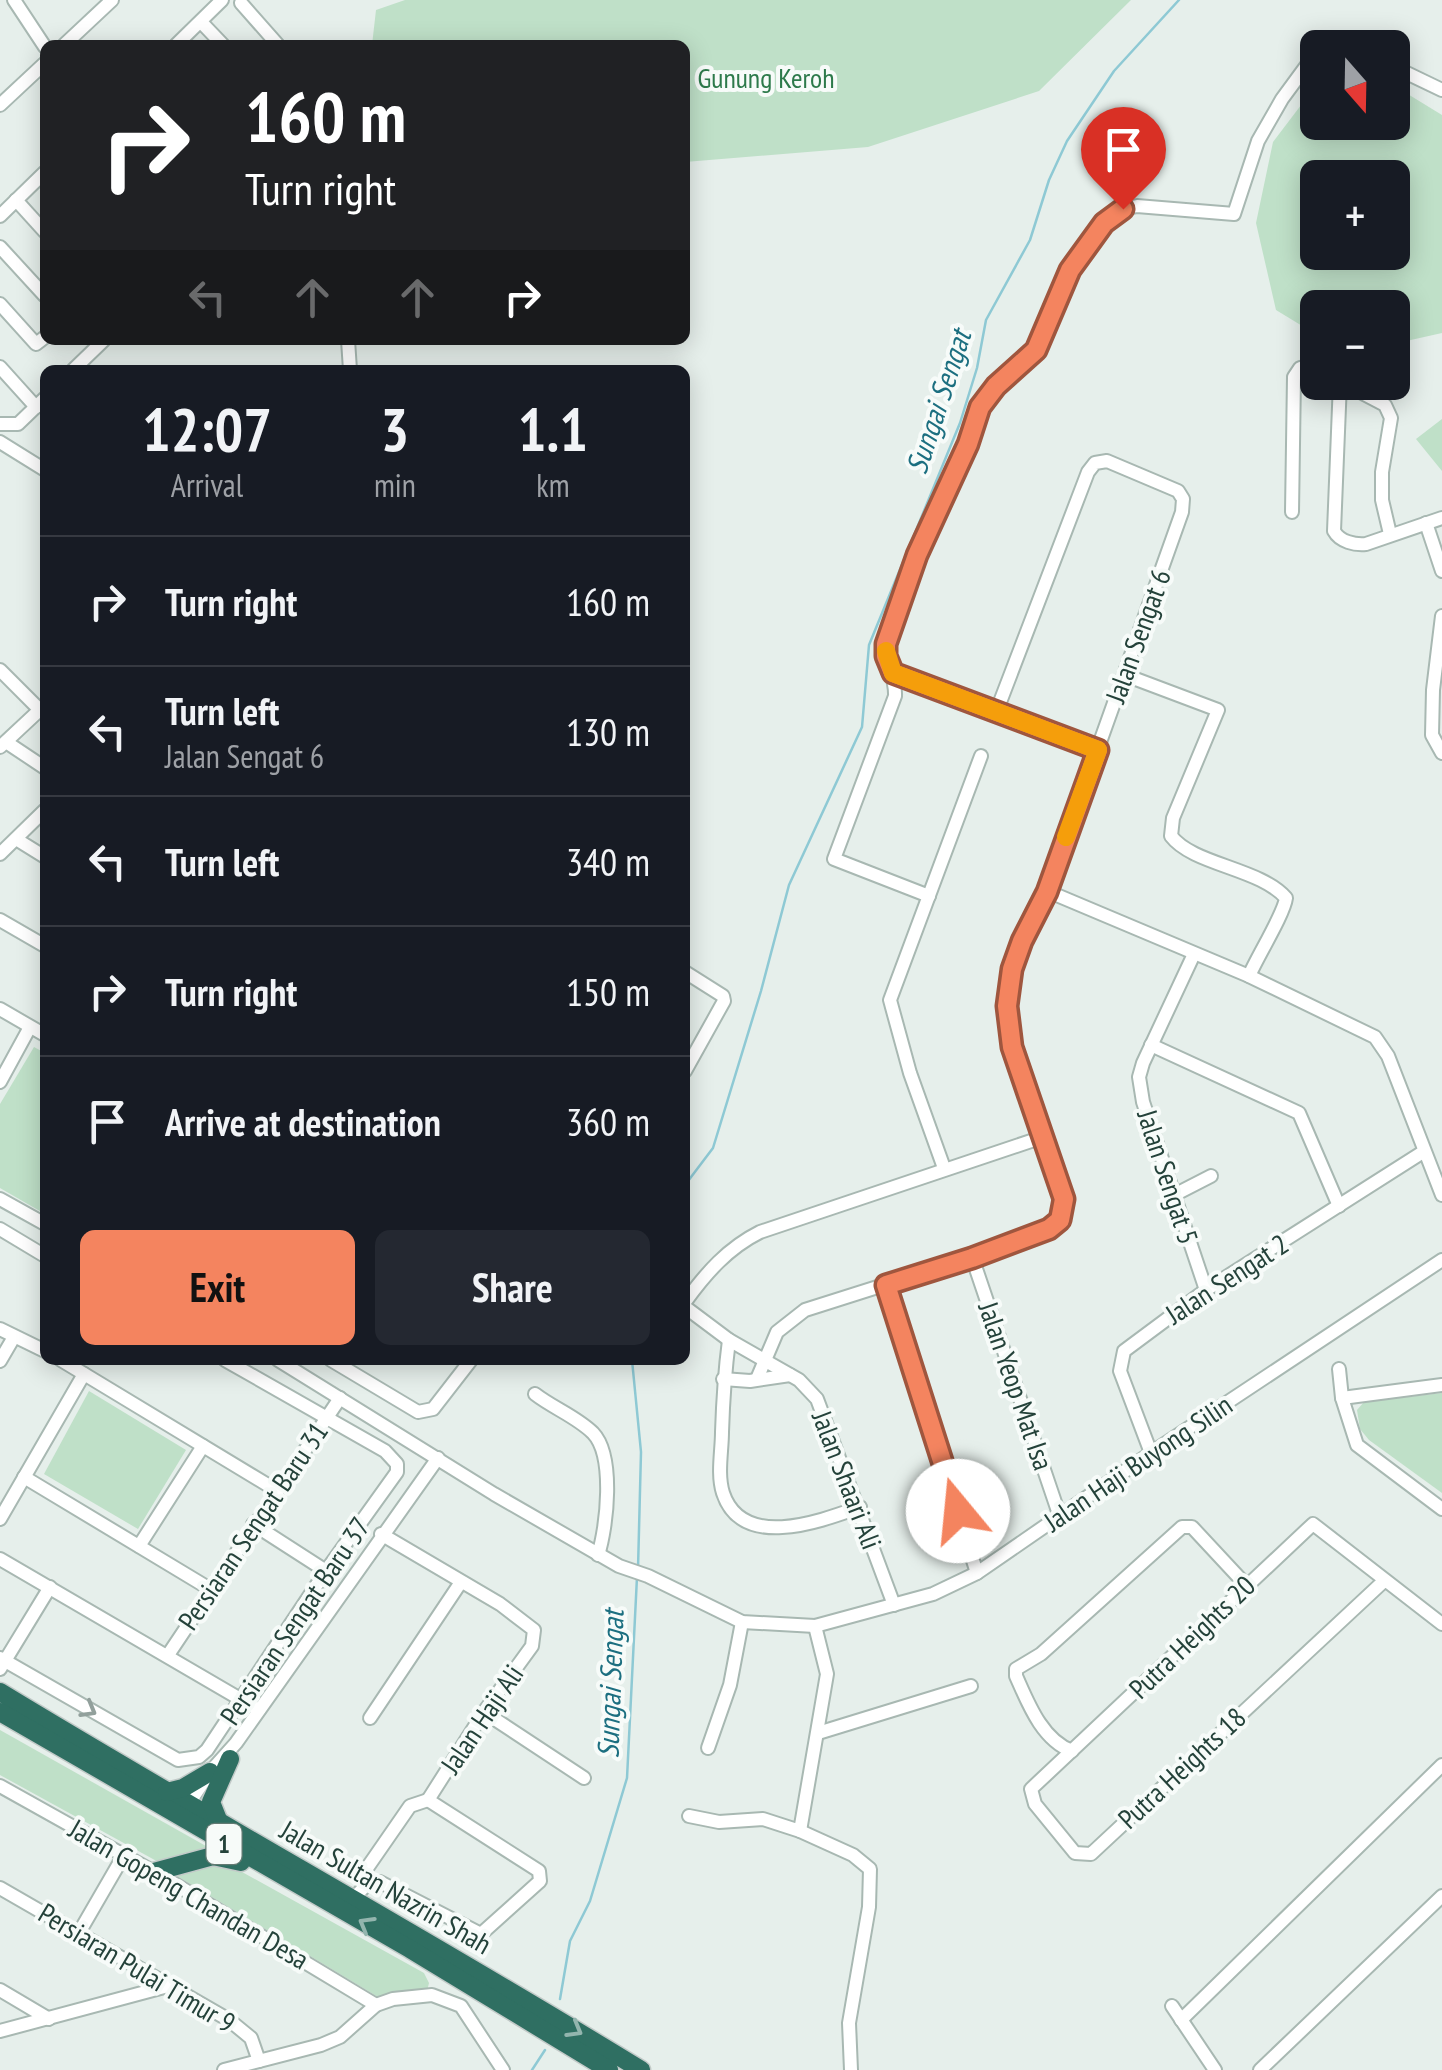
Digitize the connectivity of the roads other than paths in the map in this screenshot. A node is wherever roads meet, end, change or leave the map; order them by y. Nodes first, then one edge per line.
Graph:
1 (14, 0) edge
2 (112, 0) edge
3 (222, 0) edge
4 (241, 3) dead end
5 (202, 22) junction
6 (40, 40) edge
7 (69, 40) edge
8 (182, 40) edge
9 (218, 40) edge
10 (274, 40) edge
11 (40, 68) edge
12 (1300, 75) edge
13 (1410, 75) edge
14 (1442, 90) edge
15 (0, 105) edge
16 (40, 177) edge
17 (16, 200) junction
18 (0, 216) edge
19 (40, 226) edge
20 (0, 247) edge
21 (40, 291) edge
22 (0, 304) edge
23 (40, 341) edge
24 (99, 345) edge
25 (78, 365) edge
26 (0, 367) edge
27 (1300, 368) edge
28 (1340, 400) edge
29 (1375, 400) edge
30 (40, 402) edge
31 (0, 424) edge
32 (0, 442) edge
33 (40, 467) edge
34 (1292, 512) dead end
35 (1442, 518) edge
36 (1426, 523) junction
37 (1390, 534) junction
38 (1442, 571) edge
39 (1442, 616) edge
40 (893, 673) junction
41 (2, 675) edge
42 (1125, 675) junction
43 (40, 706) edge
44 (1437, 706) edge
45 (40, 710) edge
46 (997, 710) junction
47 (3, 745) edge
48 (1098, 750) junction
49 (1442, 753) edge
50 (981, 756) dead end
51 (40, 765) edge
52 (40, 815) edge
53 (16, 840) junction
54 (0, 854) edge
55 (40, 854) edge
56 (1047, 892) junction
57 (930, 896) junction
58 (0, 920) edge
59 (40, 943) edge
60 (1194, 954) junction
61 (690, 975) edge
62 (1249, 976) junction
63 (0, 1008) edge
64 (30, 1027) junction
65 (40, 1032) edge
66 (1151, 1045) junction
67 (690, 1062) edge
68 (0, 1082) edge
69 (1043, 1136) junction
70 (1423, 1152) junction
71 (944, 1168) junction
72 (1212, 1176) dead end
73 (1174, 1195) junction
74 (1442, 1196) edge
75 (1, 1202) edge
76 (1338, 1206) junction
77 (40, 1222) edge
78 (0, 1229) edge
79 (40, 1253) edge
80 (972, 1258) junction
81 (1442, 1260) edge
82 (886, 1285) junction
83 (1206, 1290) junction
84 (690, 1297) edge
85 (690, 1308) edge
86 (0, 1329) edge
87 (14, 1337) junction
88 (729, 1340) junction
89 (40, 1349) edge
90 (765, 1359) junction
91 (0, 1362) edge
92 (69, 1365) edge
93 (234, 1365) edge
94 (286, 1365) edge
95 (339, 1365) edge
96 (467, 1365) edge
97 (1339, 1370) dead end
98 (84, 1374) junction
99 (790, 1375) junction
100 (723, 1379) junction
101 (758, 1379) junction
102 (1442, 1385) edge
103 (534, 1394) dead end
104 (340, 1398) junction
105 (1342, 1398) junction
106 (326, 1418) junction
107 (203, 1446) junction
108 (1151, 1452) junction
109 (438, 1458) junction
110 (24, 1477) junction
111 (276, 1490) junction
112 (860, 1507) junction
113 (1442, 1509) edge
114 (1059, 1514) junction
115 (0, 1519) edge
116 (253, 1524) junction
117 (381, 1534) junction
118 (139, 1546) junction
119 (598, 1555) junction
120 (0, 1559) edge
121 (326, 1571) junction
122 (977, 1573) junction
123 (1384, 1580) junction
124 (461, 1582) junction
125 (1246, 1585) junction
126 (50, 1587) junction
127 (210, 1589) junction
128 (894, 1605) junction
129 (742, 1622) junction
130 (1442, 1624) edge
131 (815, 1626) junction
132 (168, 1655) junction
133 (2, 1663) edge
134 (971, 1686) dead end
135 (0, 1692) edge
136 (242, 1700) junction
137 (259, 1710) junction
138 (0, 1712) edge
139 (484, 1712) junction
140 (370, 1718) dead end
141 (818, 1733) junction
142 (708, 1748) dead end
143 (68, 1751) junction
144 (233, 1751) junction
145 (1072, 1751) junction
146 (1442, 1765) edge
147 (210, 1772) junction
148 (584, 1778) dead end
149 (0, 1786) edge
150 (167, 1792) junction
151 (428, 1800) junction
152 (190, 1808) junction
153 (689, 1816) dead end
154 (219, 1823) junction
155 (800, 1831) junction
156 (124, 1855) junction
157 (154, 1872) junction
158 (274, 1872) junction
159 (367, 1884) junction
160 (0, 1888) edge
161 (1442, 1896) edge
162 (354, 1898) junction
163 (80, 1931) junction
164 (412, 1932) junction
165 (450, 1973) junction
166 (168, 1986) junction
167 (504, 1989) junction
168 (0, 1990) edge
169 (432, 1995) junction
170 (376, 2005) junction
171 (1172, 2006) dead end
172 (49, 2019) junction
173 (1182, 2020) junction
174 (0, 2031) edge
175 (259, 2061) junction
176 (224, 2070) edge
177 (503, 2070) edge
178 (609, 2070) edge
179 (641, 2070) edge
180 (851, 2070) edge
181 (1215, 2070) edge
182 (1260, 2070) edge

1 - 6 street
2 - 7 street
3 - 5 street
4 - 10 street
5 - 8 street
5 - 9 street
11 - 15 street
12 - 40 street
13 - 14 street
16 - 17 street
17 - 18 street
17 - 19 street
20 - 21 street
22 - 23 street
24 - 25 street
26 - 30 street
27 - 34 street
28 - 37 street
29 - 37 street
30 - 31 street
32 - 33 street
35 - 36 street
36 - 37 street
36 - 38 street
39 - 44 street
40 - 46 street
40 - 57 street
41 - 43 street
42 - 46 street, Jalan Sengat 6
42 - 48 street, Jalan Sengat 6
42 - 62 street
44 - 49 street
45 - 47 street
46 - 48 street
47 - 51 street
48 - 56 street, Jalan Sengat 6
50 - 57 street
52 - 53 street
53 - 54 street
53 - 55 street
56 - 60 street
56 - 69 street, Jalan Sengat 6
57 - 71 street
58 - 59 street
60 - 62 street
60 - 66 street, Jalan Sengat 5
61 - 67 street
62 - 70 street
63 - 64 street
64 - 65 street
64 - 68 street
66 - 73 street, Jalan Sengat 5
66 - 76 street
69 - 71 street
69 - 80 street, Jalan Sengat 6
70 - 74 street
70 - 76 street, Jalan Sengat 2
71 - 84 street
72 - 73 street
73 - 83 street, Jalan Sengat 5
75 - 77 street
76 - 83 street, Jalan Sengat 2
78 - 79 street
80 - 82 street
80 - 114 street, Jalan Yeop Mat Isa
81 - 108 street, Jalan Haji Buyong Silin
82 - 90 street
82 - 122 street
83 - 108 street, Jalan Sengat 2
85 - 88 street, Jalan Shaari Ali
86 - 87 street
87 - 89 street
87 - 91 street
88 - 90 street, Jalan Shaari Ali
88 - 100 street
90 - 99 street, Jalan Shaari Ali
90 - 101 street
92 - 98 street
93 - 106 street
94 - 104 street, Jalan Haji Buyong Silin
95 - 96 street
97 - 105 street
98 - 107 street
98 - 110 street
99 - 101 street
99 - 112 street, Jalan Shaari Ali
100 - 101 street
100 - 112 street
102 - 105 street
103 - 119 street
104 - 106 street, Persiaran Sengat Baru 31
104 - 109 street, Jalan Haji Buyong Silin
105 - 113 street
106 - 111 street, Persiaran Sengat Baru 31
106 - 121 street, Persiaran Sengat Baru 37
107 - 111 street
107 - 118 street
108 - 114 street, Jalan Haji Buyong Silin
109 - 117 street
109 - 119 street, Jalan Haji Buyong Silin
110 - 115 street
110 - 118 street
111 - 116 street, Persiaran Sengat Baru 31
112 - 128 street, Jalan Shaari Ali
114 - 122 street, Jalan Haji Buyong Silin
116 - 121 street
116 - 127 street, Persiaran Sengat Baru 31
117 - 124 street, Jalan Haji Ali
117 - 137 street
118 - 127 street
119 - 129 street, Jalan Haji Buyong Silin
120 - 126 street
121 - 136 street, Persiaran Sengat Baru 37
122 - 128 street, Jalan Haji Buyong Silin
123 - 125 street, Putra Heights 20
123 - 130 street
123 - 145 street, Putra Heights 18
124 - 139 street, Jalan Haji Ali
124 - 140 street
125 - 145 street, Putra Heights 20
125 - 145 street
126 - 132 street
126 - 133 street
127 - 132 street, Persiaran Sengat Baru 31
128 - 131 street, Jalan Haji Buyong Silin
129 - 131 street, Jalan Haji Buyong Silin
129 - 142 street
131 - 141 street
132 - 136 street
133 -> 136 street, Persiaran Sengat Baru 37
134 - 141 street
135 - 150 highway, Jalan Sultan Nazrin Shah / 1
136 - 137 street
137 - 144 street
138 - 143 highway, Jalan Sultan Nazrin Shah / 1
139 - 148 street
139 - 151 street, Jalan Haji Ali
141 - 155 street
143 - 152 highway
143 - 158 highway, Jalan Sultan Nazrin Shah / 1
144 - 147 street
144 - 152 street
144 - 154 highway
146 - 173 street
147 - 150 highway
147 - 152 street
149 - 156 street, Jalan Gopeng Chandan Desa
150 - 152 highway, Jalan Sultan Nazrin Shah / 1
151 - 159 street
151 - 159 street, Jalan Haji Ali
152 - 154 highway, Jalan Sultan Nazrin Shah / 1
152 - 158 highway
153 - 155 street
154 - 162 highway, Jalan Sultan Nazrin Shah / 1
155 - 180 street
156 - 157 street, Jalan Gopeng Chandan Desa
156 - 163 street
157 - 158 highway
157 - 170 street, Jalan Gopeng Chandan Desa
165 -> 158 highway, Jalan Sultan Nazrin Shah / 1
159 - 162 street
160 - 163 street, Persiaran Pulai Timur 9
161 - 182 street
162 - 164 highway, Jalan Sultan Nazrin Shah / 1
163 - 166 street, Persiaran Pulai Timur 9
164 - 165 highway
164 - 167 highway, Jalan Sultan Nazrin Shah / 1
165 - 167 highway
165 - 169 street
165 - 178 highway, Jalan Sultan Nazrin Shah / 1
166 - 172 street
166 - 175 street, Persiaran Pulai Timur 9
167 -> 179 highway, Jalan Sultan Nazrin Shah / 1
168 - 172 street
169 - 170 street
169 - 177 street
170 - 175 street
171 - 173 street
172 - 174 street
173 - 181 street
175 - 176 street

